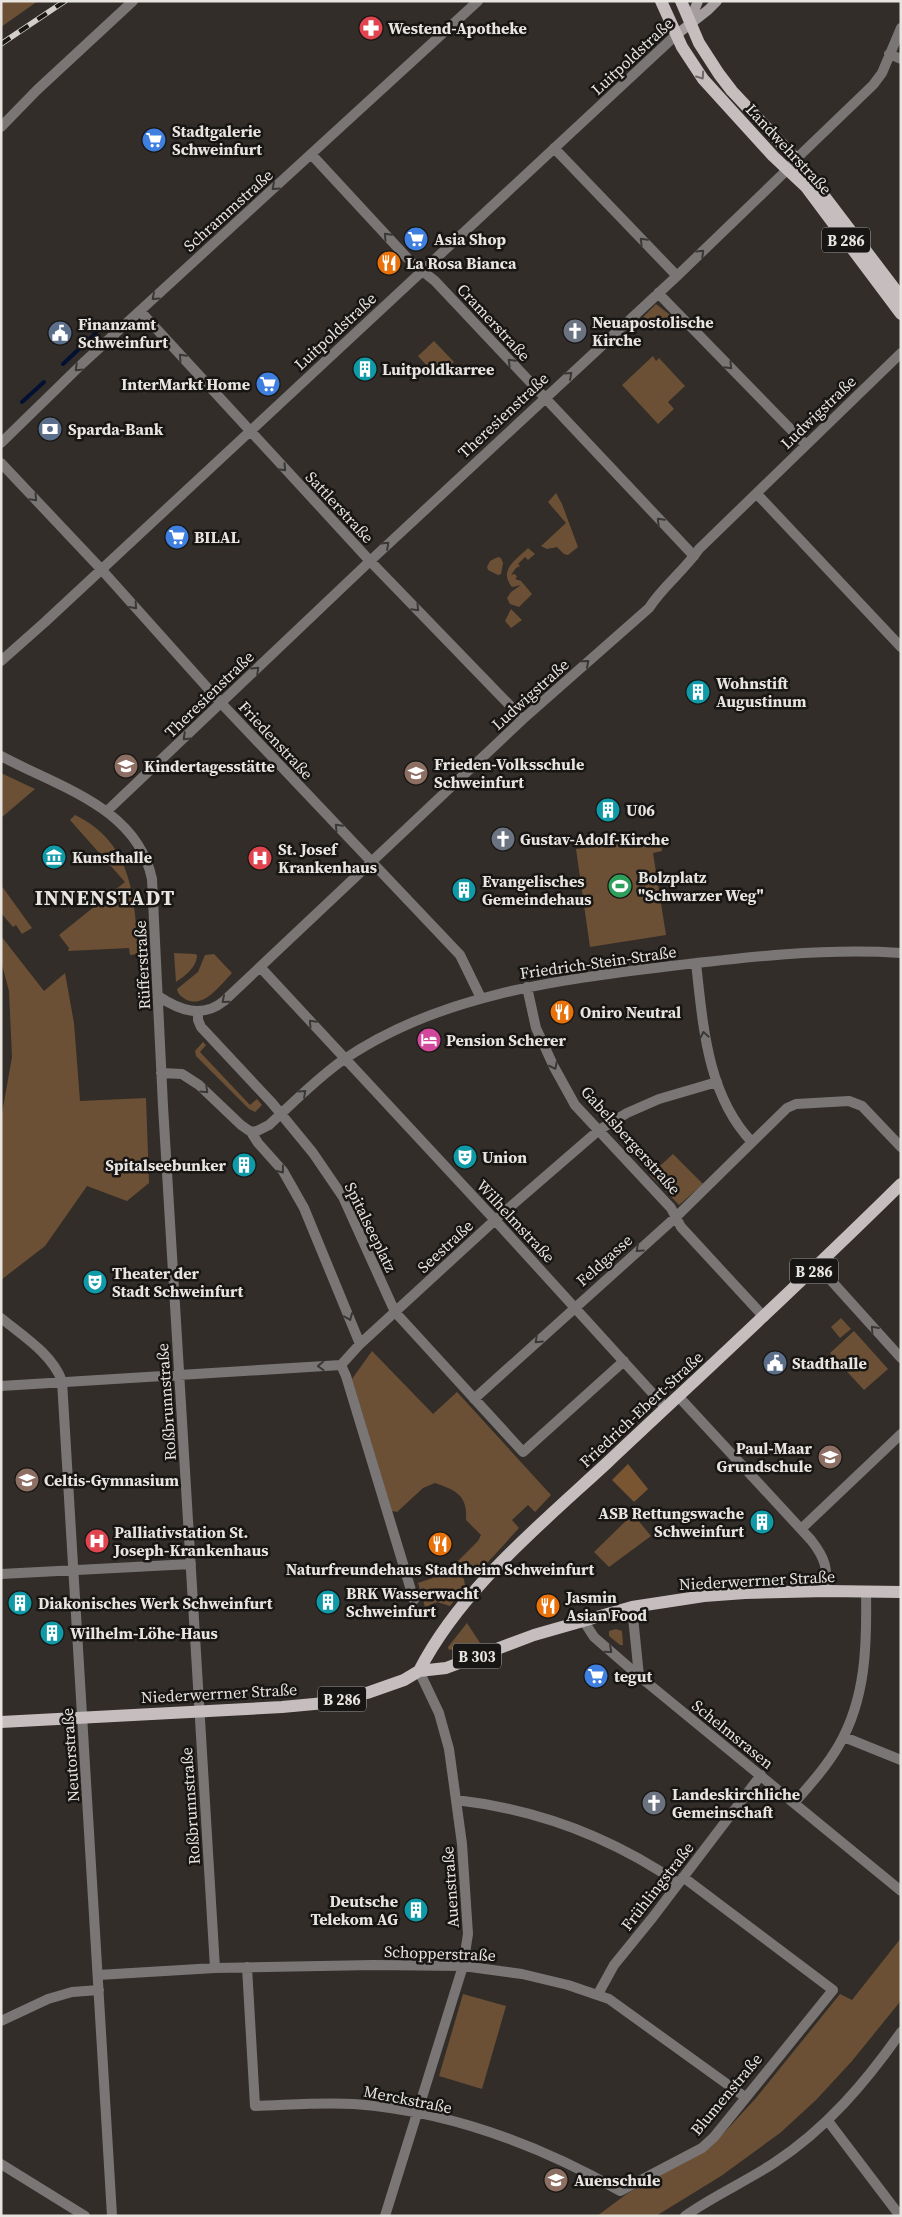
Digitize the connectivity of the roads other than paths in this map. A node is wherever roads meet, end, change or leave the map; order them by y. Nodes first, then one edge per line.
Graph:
1 (133, 1) edge
2 (478, 1) edge
3 (661, 1) edge
4 (680, 1) edge
5 (698, 1) edge
6 (717, 1) edge
7 (689, 23) junction
8 (901, 28) edge
9 (676, 34) junction
10 (889, 54) junction
11 (901, 59) edge
12 (1, 126) edge
13 (554, 148) junction
14 (311, 154) junction
15 (792, 164) junction
16 (422, 271) junction
17 (677, 276) junction
18 (658, 293) junction
19 (901, 297) edge
20 (140, 311) junction
21 (901, 314) edge
22 (901, 353) edge
23 (545, 396) junction
24 (250, 432) junction
25 (1, 443) edge
26 (805, 444) junction
27 (1, 463) edge
28 (757, 494) junction
29 (694, 556) junction
30 (370, 560) junction
31 (101, 569) junction
32 (898, 640) edge
33 (1, 661) edge
34 (221, 704) junction
35 (523, 719) junction
36 (1, 756) edge
37 (107, 812) junction
38 (372, 863) junction
39 (901, 953) edge
40 (696, 963) junction
41 (261, 968) junction
42 (527, 987) junction
43 (158, 996) junction
44 (481, 998) junction
45 (198, 1012) junction
46 (345, 1059) junction
47 (161, 1073) junction
48 (717, 1082) junction
49 (280, 1114) junction
50 (599, 1130) junction
51 (250, 1132) junction
52 (752, 1142) junction
53 (901, 1147) edge
54 (901, 1184) edge
55 (676, 1217) junction
56 (495, 1220) junction
57 (818, 1266) junction
58 (574, 1307) junction
59 (395, 1312) junction
60 (764, 1317) junction
61 (1, 1318) edge
62 (360, 1344) junction
63 (901, 1358) edge
64 (624, 1361) junction
65 (340, 1365) junction
66 (178, 1375) junction
67 (62, 1381) junction
68 (1, 1386) edge
69 (678, 1396) junction
70 (474, 1399) junction
71 (666, 1408) junction
72 (901, 1434) edge
73 (801, 1529) junction
74 (191, 1564) junction
75 (73, 1571) junction
76 (1, 1574) edge
77 (827, 1591) junction
78 (866, 1592) junction
79 (901, 1592) edge
80 (414, 1600) dead end
81 (632, 1607) junction
82 (583, 1620) junction
83 (419, 1671) junction
84 (639, 1676) junction
85 (199, 1711) junction
86 (82, 1717) junction
87 (1, 1722) edge
88 (844, 1737) junction
89 (901, 1760) edge
90 (761, 1775) junction
91 (456, 1800) junction
92 (794, 1803) junction
93 (680, 1880) junction
94 (901, 1891) edge
95 (463, 1966) junction
96 (247, 1967) junction
97 (215, 1968) junction
98 (98, 1975) junction
99 (99, 1990) junction
100 (598, 1994) junction
101 (1, 2021) edge
102 (901, 2032) edge
103 (745, 2097) junction
104 (416, 2113) junction
105 (828, 2121) junction
106 (1, 2164) edge
107 (620, 2191) joint
108 (85, 2216) edge
109 (112, 2216) edge
110 (385, 2216) edge
111 (685, 2216) edge
112 (900, 2216) edge

1 - 12 street
2 - 14 street, Schrammstraße
3 - 9 main road, Landwehrstraße / B 286
4 - 7 main road, Landwehrstraße / B 286
5 - 7 street, Luitpoldstraße
6 - 7 street, Luitpoldstraße
7 - 9 street, Luitpoldstraße
7 - 15 main road, Landwehrstraße / B 286
8 - 10 street, Theresienstraße
9 - 13 street, Luitpoldstraße
9 -> 15 main road, Landwehrstraße / B 286
10 - 11 street
10 - 15 street, Theresienstraße
13 - 16 street, Luitpoldstraße
17 -> 13 street
16 -> 14 street, Cramerstraße
14 -> 20 street, Schrammstraße
17 -> 15 street, Theresienstraße
15 - 19 main road, Landwehrstraße / B 286
15 - 21 main road, Landwehrstraße / B 286
23 -> 16 street, Cramerstraße
16 - 24 street, Luitpoldstraße
17 - 18 street, Theresienstraße
23 -> 18 street, Theresienstraße
18 -> 26 street
24 -> 20 street, Sattlerstraße
20 -> 25 street, Schrammstraße
22 - 26 street, Ludwigstraße
29 -> 23 street, Cramerstraße
30 -> 23 street, Theresienstraße
24 -> 30 street, Sattlerstraße
24 - 31 street, Luitpoldstraße
26 - 28 street, Ludwigstraße
27 -> 31 street, Friedenstraße
28 - 29 street, Ludwigstraße
28 - 32 street
35 -> 29 street, Ludwigstraße
34 -> 30 street, Theresienstraße
30 -> 35 street, Sattlerstraße
31 - 33 street, Luitpoldstraße
31 -> 34 street, Friedenstraße
34 -> 37 street, Theresienstraße
38 -> 34 street, Friedenstraße
35 - 38 street, Ludwigstraße
36 - 37 street, Rüfferstraße
37 - 43 street, Rüfferstraße
38 - 41 street, Ludwigstraße
38 - 44 street, Friedenstraße
39 - 40 street, Friedrich-Stein-Straße
40 - 42 street, Friedrich-Stein-Straße
48 -> 40 street
41 -> 45 street, Ludwigstraße
46 -> 41 street, Wilhelmstraße
42 - 44 street, Friedrich-Stein-Straße
42 -> 50 street, Gabelsbergerstraße
43 - 45 street
43 - 47 street, Rüfferstraße
44 - 46 street, Friedrich-Stein-Straße
45 - 49 street, Spitalseeplatz
49 -> 46 street, Friedrich-Stein-Straße
46 - 56 street, Wilhelmstraße
47 -> 51 street
47 - 66 street, Roßbrunnstraße
48 - 50 street, Seestraße
48 - 52 street
49 - 51 street, Friedrich-Stein-Straße
49 - 59 street, Spitalseeplatz
50 - 55 street, Gabelsbergerstraße
50 - 56 street, Seestraße
51 -> 62 street
52 - 53 street, Feldgasse
52 - 55 street, Feldgasse
54 - 57 main road, Friedrich-Ebert-Straße / B 286
55 -> 58 street, Feldgasse
55 - 60 street, Gabelsbergerstraße
56 - 58 street, Wilhelmstraße
56 - 59 street, Seestraße
57 - 60 main road, Friedrich-Ebert-Straße / B 286
63 -> 57 street
58 - 64 street, Wilhelmstraße
58 -> 70 street, Feldgasse
59 - 62 street, Seestraße
59 - 70 street, Spitalseeplatz
60 - 69 main road, Friedrich-Ebert-Straße / B 286
61 - 67 street, Neutorstraße
62 - 65 street, Seestraße
64 - 70 street, Spitalseeplatz
64 - 71 street, Wilhelmstraße
65 -> 66 street
65 - 80 street
66 - 67 street
66 - 74 street, Roßbrunnstraße
67 - 68 street
67 - 75 street, Neutorstraße
69 - 71 main road, Friedrich-Ebert-Straße / B 286
69 - 73 street
71 - 83 main road, Friedrich-Ebert-Straße / B 286
72 - 73 street
73 - 77 street
74 - 75 street
74 - 85 street, Roßbrunnstraße
75 - 76 street
75 - 86 street, Neutorstraße
77 - 78 main road, Niederwerrner Straße / B 303
77 - 81 main road, Niederwerrner Straße / B 303
78 - 79 main road, Niederwerrner Straße / B 303
78 - 88 street
81 - 82 main road, Niederwerrner Straße / B 303
81 - 84 street
82 - 83 main road, Niederwerrner Straße / B 303
82 -> 84 street, Schelmsrasen
83 - 85 main road, Niederwerrner Straße / B 286
83 - 91 street, Auenstraße
84 - 90 street, Schelmsrasen
85 - 86 main road, Niederwerrner Straße / B 286
85 - 97 street, Roßbrunnstraße
86 - 87 main road, Niederwerrner Straße / B 286
86 - 98 street, Neutorstraße
88 - 89 street
88 - 92 street
90 - 92 street, Schelmsrasen
90 - 93 street, Frühlingstraße
91 - 93 street
91 - 95 street, Auenstraße
92 - 94 street, Schelmsrasen
93 - 100 street, Frühlingstraße
93 - 103 street, Blumenstraße
95 - 96 street, Schopperstraße
95 - 100 street, Schopperstraße
95 - 104 street, Auenstraße
96 - 97 street, Schopperstraße
96 - 104 street, Merckstraße
97 - 98 street, Schopperstraße
98 - 99 street, Neutorstraße
99 - 101 street
99 - 109 street, Neutorstraße
100 - 103 street, Schopperstraße
102 - 105 street
103 - 107 street, Blumenstraße
104 - 107 street, Merckstraße
104 - 110 street, Auenstraße
105 - 111 street
105 - 112 street
106 - 108 street

